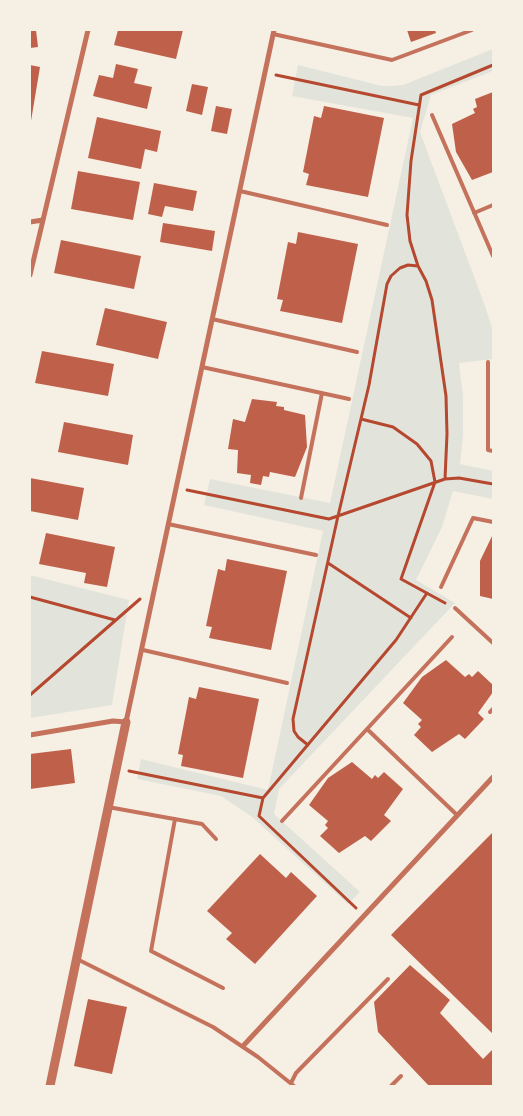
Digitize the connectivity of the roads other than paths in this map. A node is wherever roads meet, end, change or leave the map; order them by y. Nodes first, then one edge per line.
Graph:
1 (88, 30) edge
2 (472, 30) edge
3 (274, 32) edge
4 (432, 115) dead end
5 (240, 191) junction
6 (493, 205) edge
7 (474, 213) junction
8 (43, 220) junction
9 (30, 222) edge
10 (387, 225) dead end
11 (493, 256) edge
12 (30, 275) edge
13 (212, 319) junction
14 (357, 352) dead end
15 (488, 362) dead end
16 (202, 367) junction
17 (322, 392) junction
18 (349, 399) dead end
19 (493, 451) edge
20 (301, 498) dead end
21 (493, 522) edge
22 (168, 524) junction
23 (316, 555) dead end
24 (441, 587) dead end
25 (455, 608) road end
26 (452, 638) dead end
27 (493, 643) edge
28 (143, 650) junction
29 (286, 683) dead end
30 (126, 722) junction
31 (367, 729) junction
32 (30, 735) edge
33 (493, 777) edge
34 (108, 806) junction
35 (457, 815) junction
36 (176, 819) junction
37 (282, 821) dead end
38 (216, 838) dead end
39 (76, 958) junction
40 (388, 979) dead end
41 (223, 988) dead end
42 (243, 1046) junction
43 (401, 1076) dead end
44 (292, 1084) edge
45 (50, 1086) edge
46 (391, 1086) edge

1 - 8 street
2 - 3 lane
3 - 5 street
4 - 7 lane
5 - 10 lane
5 - 13 street
6 - 7 lane
7 - 11 lane
8 - 9 street
8 - 12 street
13 - 14 lane
13 - 16 street
15 - 19 lane
16 - 17 lane
16 - 22 street
17 - 18 lane
17 - 20 lane
21 - 24 lane
22 - 23 lane
22 - 28 street
25 - 27 lane
26 - 31 lane
28 - 29 lane
28 - 30 street
30 - 32 street
30 - 34 street
31 - 35 lane
31 - 37 lane
33 - 35 street
34 - 36 lane
34 - 39 street
35 - 42 street
36 - 38 lane
36 - 41 lane
39 - 42 lane
39 - 45 street
40 - 44 lane
42 - 44 lane
43 - 46 lane

